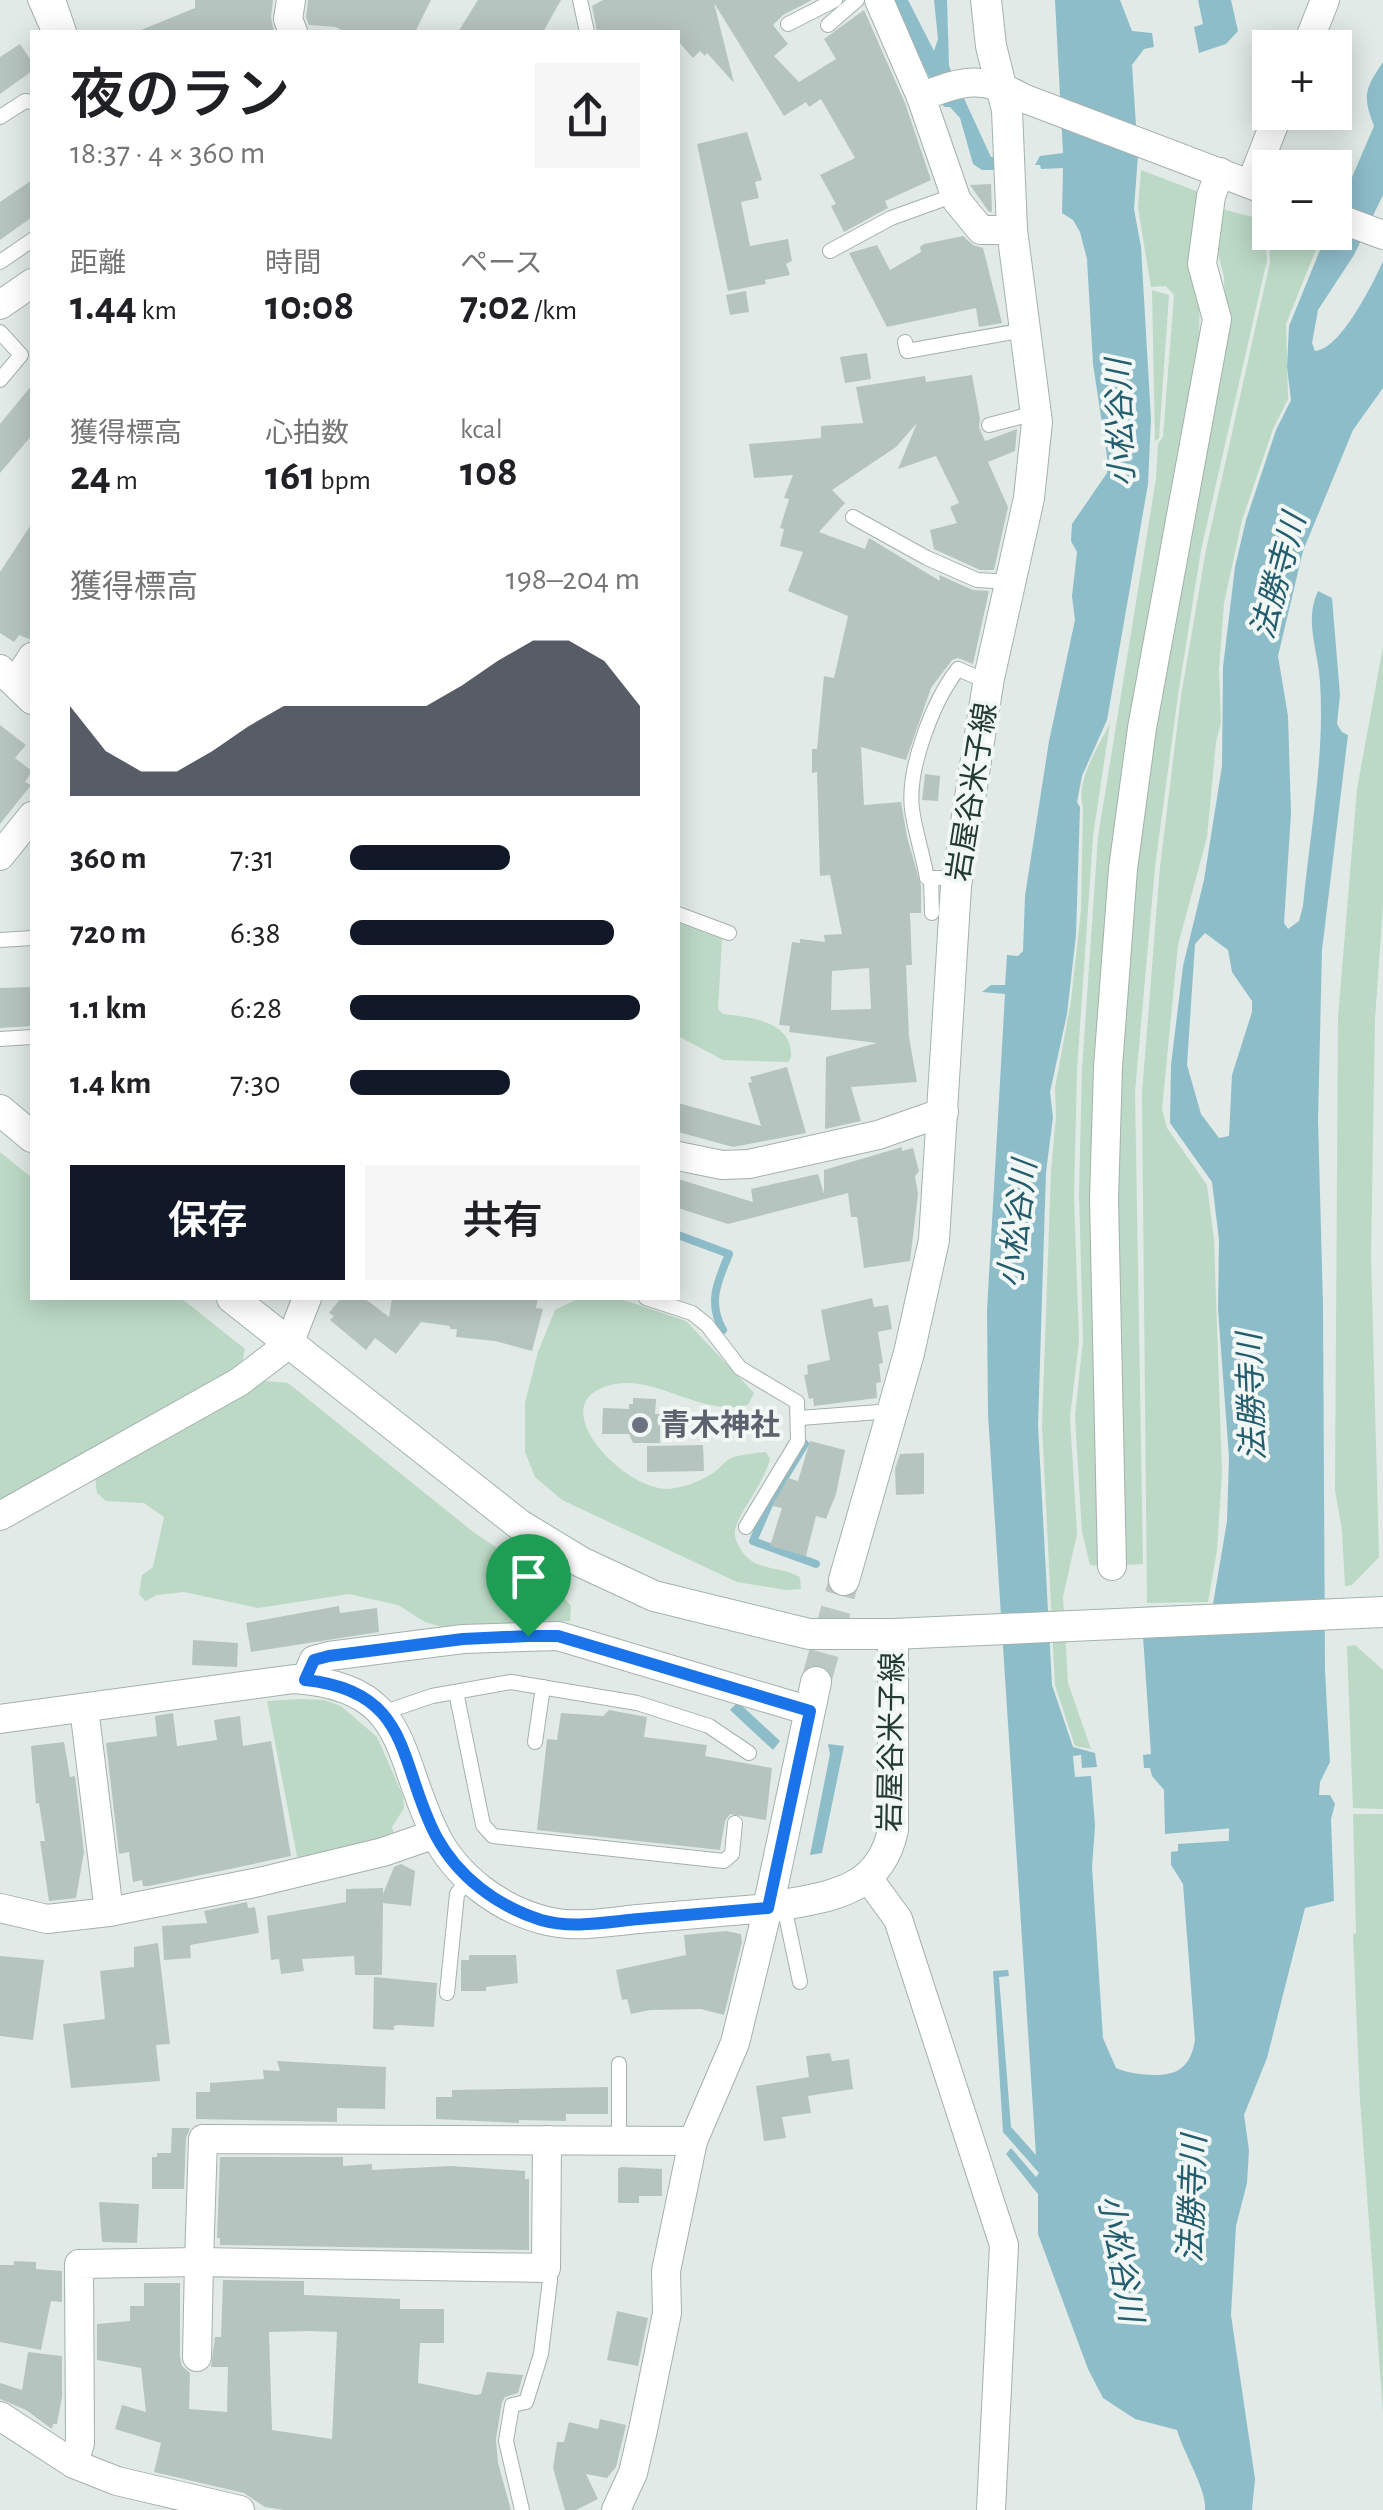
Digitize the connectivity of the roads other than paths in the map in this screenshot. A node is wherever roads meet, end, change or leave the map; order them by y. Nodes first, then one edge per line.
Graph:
1 (35, 0) edge
2 (50, 0) edge
3 (580, 0) edge
4 (834, 0) edge
5 (857, 0) edge
6 (879, 0) edge
7 (986, 0) edge
8 (1325, 0) edge
9 (788, 24) dead end
10 (828, 26) dead end
11 (48, 30) edge
12 (61, 30) edge
13 (587, 30) edge
14 (1313, 30) edge
15 (1012, 92) junction
16 (926, 94) junction
17 (30, 101) edge
18 (0, 118) edge
19 (1220, 172) junction
20 (1252, 185) edge
21 (954, 195) junction
22 (1352, 222) edge
23 (1012, 230) junction
24 (1383, 234) edge
25 (30, 241) edge
26 (830, 251) dead end
27 (0, 262) edge
28 (30, 284) edge
29 (0, 304) edge
30 (1025, 330) junction
31 (0, 332) edge
32 (905, 342) dead end
33 (0, 380) edge
34 (1036, 413) junction
35 (989, 425) dead end
36 (853, 517) dead end
37 (1011, 582) junction
38 (30, 660) edge
39 (989, 682) junction
40 (16, 684) edge
41 (30, 820) edge
42 (0, 856) edge
43 (944, 878) junction
44 (932, 913) dead end
45 (680, 915) edge
46 (729, 933) dead end
47 (30, 938) edge
48 (0, 940) edge
49 (30, 1037) edge
50 (0, 1039) edge
51 (0, 1110) edge
52 (944, 1112) junction
53 (30, 1134) edge
54 (680, 1156) edge
55 (234, 1300) edge
56 (306, 1300) edge
57 (652, 1300) edge
58 (289, 1344) junction
59 (892, 1411) junction
60 (800, 1418) junction
61 (0, 1516) edge
62 (746, 1526) dead end
63 (1112, 1566) dead end
64 (844, 1580) tunnel mouth
65 (1383, 1612) edge
66 (892, 1634) junction
67 (305, 1680) junction
68 (543, 1687) junction
69 (456, 1692) junction
70 (813, 1696) joint
71 (84, 1708) junction
72 (382, 1712) junction
73 (0, 1719) edge
74 (535, 1742) dead end
75 (749, 1752) dead end
76 (735, 1823) dead end
77 (435, 1834) junction
78 (868, 1878) junction
79 (468, 1879) junction
80 (776, 1907) junction
81 (0, 1908) edge
82 (109, 1912) junction
83 (800, 1982) dead end
84 (447, 1993) dead end
85 (619, 2064) dead end
86 (547, 2140) junction
87 (620, 2141) junction
88 (693, 2141) junction
89 (199, 2262) junction
90 (546, 2268) junction
91 (197, 2357) dead end
92 (0, 2416) edge
93 (74, 2464) junction
94 (195, 2505) edge
95 (240, 2510) edge
96 (522, 2510) edge
97 (616, 2510) edge
98 (991, 2510) edge

1 - 11 lane
2 - 12 street
3 - 13 lane
4 - 9 lane
5 - 10 lane
6 - 16 street
7 - 15 main road, 岩屋谷米子線
8 - 14 street
15 - 16 street
15 - 19 street
15 - 23 main road, 岩屋谷米子線
16 - 21 street
17 - 18 lane
19 - 20 street
19 - 63 street
21 - 23 street
21 - 26 lane
22 - 24 street
23 - 30 main road, 岩屋谷米子線
25 - 27 lane
28 - 29 street
30 - 32 lane
30 - 34 main road, 岩屋谷米子線
31 - 33 lane
34 - 35 lane
34 - 37 main road, 岩屋谷米子線
36 - 37 lane
37 - 39 main road, 岩屋谷米子線
38 - 40 street
39 - 43 main road, 岩屋谷米子線
39 - 43 lane
41 - 42 street
43 - 44 lane
43 - 52 main road, 岩屋谷米子線
45 - 46 lane
47 - 48 lane
49 - 50 lane
51 - 53 main road
52 - 54 street
52 - 59 main road, 岩屋谷米子線
55 - 58 main road
56 - 58 street
57 - 60 lane
58 - 61 street
58 - 66 main road
59 - 60 lane
59 - 64 main road, 岩屋谷米子線
60 - 62 lane
65 - 66 main road, 岩屋谷米子線
66 - 78 main road, 岩屋谷米子線
67 - 70 street
67 - 71 street
67 - 72 street
68 - 69 lane
68 - 74 lane
68 - 75 lane
69 - 72 lane
69 - 76 lane
70 - 80 main road
71 - 73 street
71 - 82 street
72 - 77 street
77 - 79 street
77 - 82 street
78 - 80 main road
78 - 98 street
79 - 80 street
79 - 84 lane
80 - 83 lane
80 - 88 street
81 - 82 street
85 - 87 lane
86 - 87 street
86 - 89 street
86 - 90 street
87 - 88 street
88 - 97 street
89 - 90 street
89 - 91 street
89 - 93 street
90 - 96 lane
92 - 93 street
93 - 94 street
94 - 95 street

